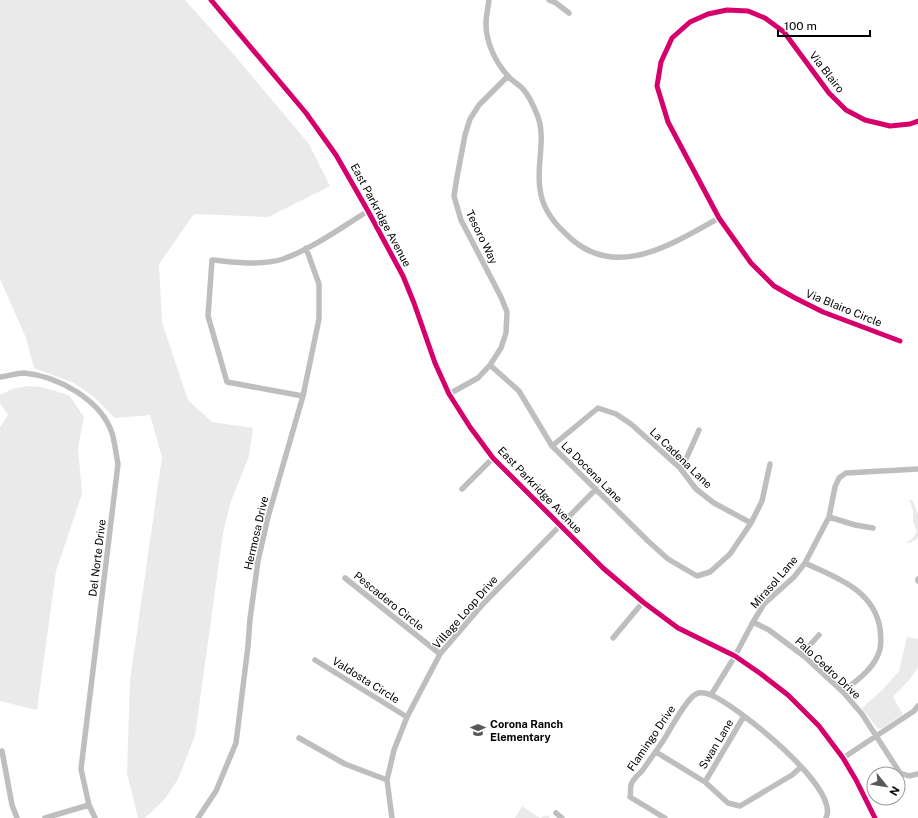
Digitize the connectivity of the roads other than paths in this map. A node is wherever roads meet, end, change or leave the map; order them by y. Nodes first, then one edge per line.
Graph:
1 (211, 0) edge
2 (489, 0) edge
3 (549, 0) edge
4 (570, 12) dead end
5 (508, 76) junction
6 (918, 121) edge
7 (368, 211) junction
8 (718, 218) junction
9 (306, 248) junction
10 (900, 341) dead end
11 (490, 365) junction
12 (0, 377) edge
13 (449, 394) junction
14 (303, 396) junction
15 (699, 430) dead end
16 (552, 446) junction
17 (494, 458) junction
18 (770, 464) dead end
19 (680, 468) junction
20 (918, 469) edge
21 (462, 489) dead end
22 (596, 489) junction
23 (829, 517) junction
24 (751, 523) junction
25 (561, 525) junction
26 (873, 528) dead end
27 (805, 563) junction
28 (345, 578) dead end
29 (643, 602) junction
30 (753, 622) junction
31 (819, 635) dead end
32 (613, 638) dead end
33 (440, 654) junction
34 (735, 656) junction
35 (805, 657) junction
36 (315, 660) dead end
37 (843, 692) junction
38 (711, 695) junction
39 (918, 706) edge
40 (744, 716) junction
41 (407, 717) junction
42 (876, 737) junction
43 (299, 738) dead end
44 (2, 751) dead end
45 (656, 752) junction
46 (843, 758) junction
47 (802, 767) junction
48 (918, 774) edge
49 (387, 780) junction
50 (705, 782) junction
51 (89, 805) junction
52 (556, 813) dead end
53 (827, 816) edge
54 (17, 818) edge
55 (45, 818) edge
56 (95, 818) edge
57 (198, 818) edge
58 (392, 818) edge
59 (562, 818) edge
60 (665, 818) edge
61 (876, 818) edge

1 - 7 main road, East Parkridge Avenue
2 - 5 street
3 - 4 street
5 - 8 street
5 - 11 street, Tesoro Way
6 - 8 street, Via Blairo
7 - 9 street
7 - 13 main road, East Parkridge Avenue
8 - 10 street, Via Blairo Circle
9 - 14 street, Hermosa Drive
9 - 14 street
11 - 13 street, Tesoro Way
11 - 16 street, La Docena Lane
12 - 51 street, Del Norte Drive
13 - 17 main road, East Parkridge Avenue
14 - 57 street, Hermosa Drive
15 - 19 street
16 - 19 street, La Cadena Lane
16 - 22 street, La Docena Lane
17 - 21 street
17 - 25 main road, East Parkridge Avenue
18 - 24 street
19 - 24 street, La Cadena Lane
20 - 23 street, Mirasol Lane
22 - 24 street, La Docena Lane
22 - 25 street, Village Loop Drive
23 - 26 street
23 - 27 street, Mirasol Lane
25 - 29 main road, East Parkridge Avenue
25 - 33 street, Village Loop Drive
27 - 30 street, Mirasol Lane
27 - 37 street
28 - 33 street, Pescadero Circle
29 - 32 street
29 - 34 main road, East Parkridge Avenue
30 - 34 street, Mirasol Lane
30 - 35 street, Palo Cedro Drive
31 - 35 street
33 - 41 street, Village Loop Drive
34 - 38 street, Mirasol Lane
34 - 46 main road, East Parkridge Avenue
35 - 37 street, Palo Cedro Drive
36 - 41 street, Valdosta Circle
37 - 42 street, Palo Cedro Drive
38 - 40 street
38 - 45 street, Flamingo Drive
39 - 42 street
40 - 47 street
40 - 50 street, Swan Lane
41 - 49 street, Village Loop Drive
42 - 46 street
42 - 48 street, Palo Cedro Drive
43 - 49 street
44 - 54 street
45 - 50 street
45 - 60 street, Flamingo Drive
46 - 61 main road, East Parkridge Avenue
47 - 50 street
47 - 53 street
49 - 58 street, Village Loop Drive
51 - 55 street
51 - 56 street, Del Norte Drive
52 - 59 street

